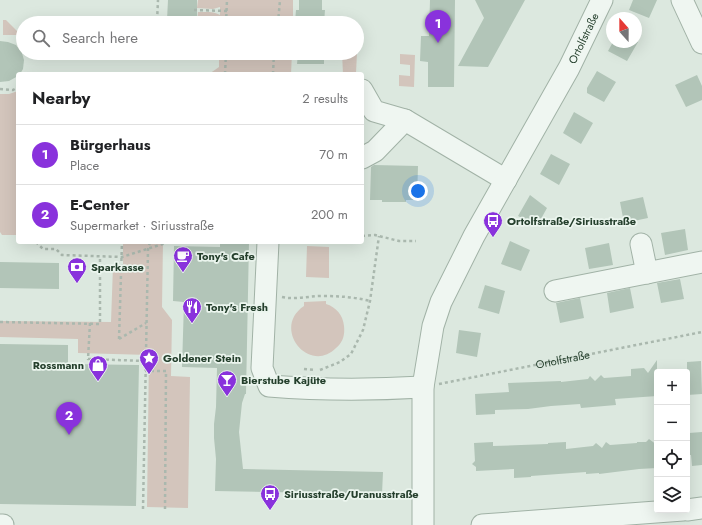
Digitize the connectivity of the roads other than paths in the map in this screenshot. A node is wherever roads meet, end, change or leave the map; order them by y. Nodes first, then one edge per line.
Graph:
1 (602, 0) edge
2 (682, 0) edge
3 (702, 43) edge
4 (364, 94) edge
5 (405, 120) junction
6 (364, 157) edge
7 (506, 180) junction
8 (268, 244) edge
9 (641, 244) dead end
10 (702, 262) edge
11 (647, 273) junction
12 (555, 291) dead end
13 (423, 387) junction
14 (702, 508) edge
15 (690, 510) edge
16 (674, 513) edge
17 (657, 519) edge
18 (0, 525) edge
19 (3, 525) edge
20 (423, 525) edge
21 (482, 525) edge

1 - 7 street, Ortolfstraße
2 - 3 street
4 - 5 street
5 - 6 street
5 - 7 street
7 - 13 street, Ortolfstraße
8 - 13 street
9 - 11 street
10 - 11 street
11 - 12 street
13 - 20 street, Ortolfstraße
14 - 15 street
16 - 17 street
17 - 21 street
18 - 19 street

